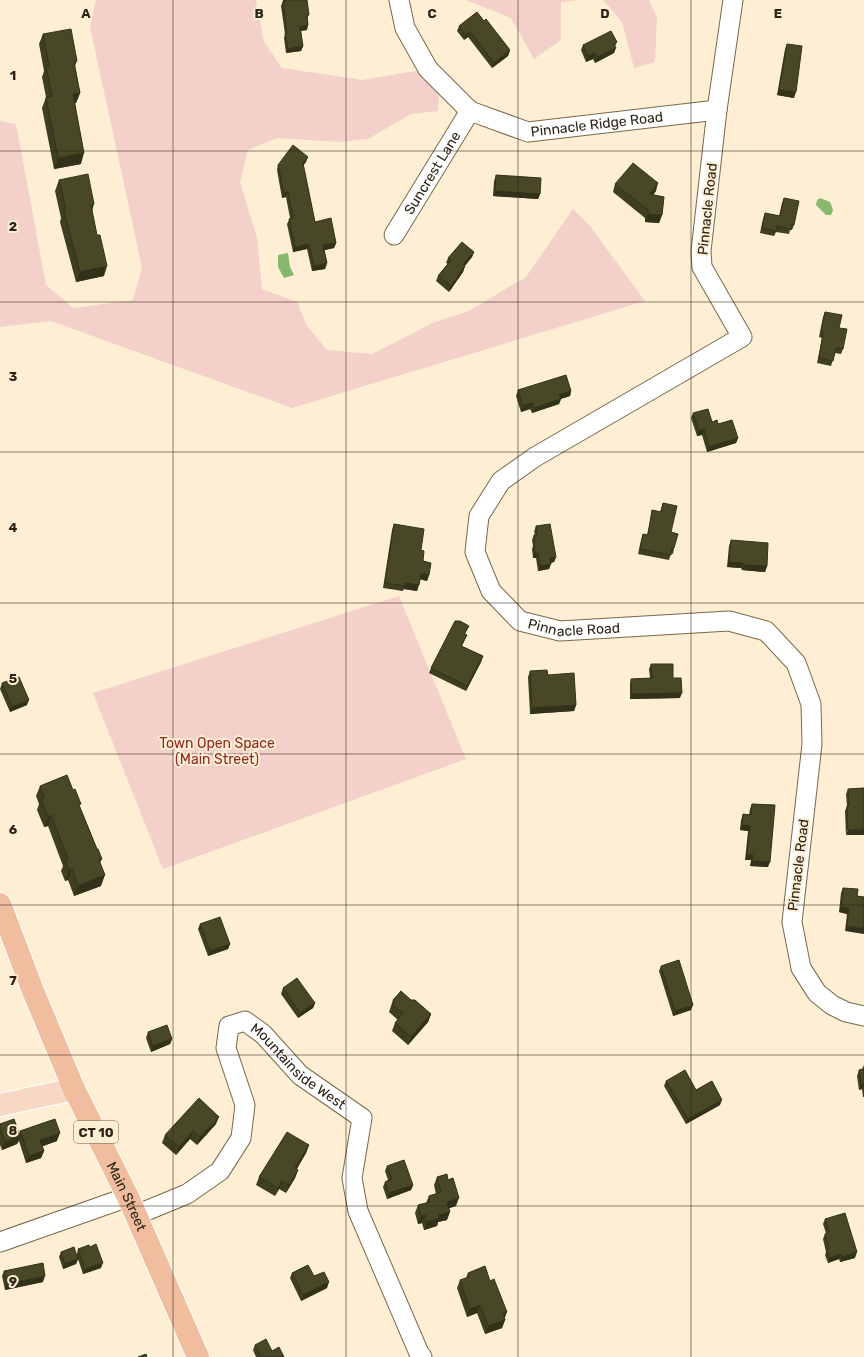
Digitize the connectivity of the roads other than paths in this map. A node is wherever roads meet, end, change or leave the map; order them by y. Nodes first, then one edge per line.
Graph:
1 (399, 0) edge
2 (733, 0) edge
3 (717, 110) junction
4 (470, 111) junction
5 (394, 235) dead end
6 (0, 904) edge
7 (864, 1016) edge
8 (74, 1089) junction
9 (0, 1105) edge
10 (132, 1206) junction
11 (0, 1242) edge
12 (198, 1357) edge
13 (422, 1357) edge

1 - 4 street, Pinnacle Ridge Road
2 - 3 street, Pinnacle Road
3 - 4 street, Pinnacle Ridge Road
3 - 7 street, Pinnacle Road
4 - 5 street, Suncrest Lane
6 - 8 highway, Main Street / CT 10
8 - 9 main road
8 - 10 highway, Main Street / CT 10
10 - 11 street
10 - 12 highway, Main Street / CT 10
10 - 13 street, Mountainside West

